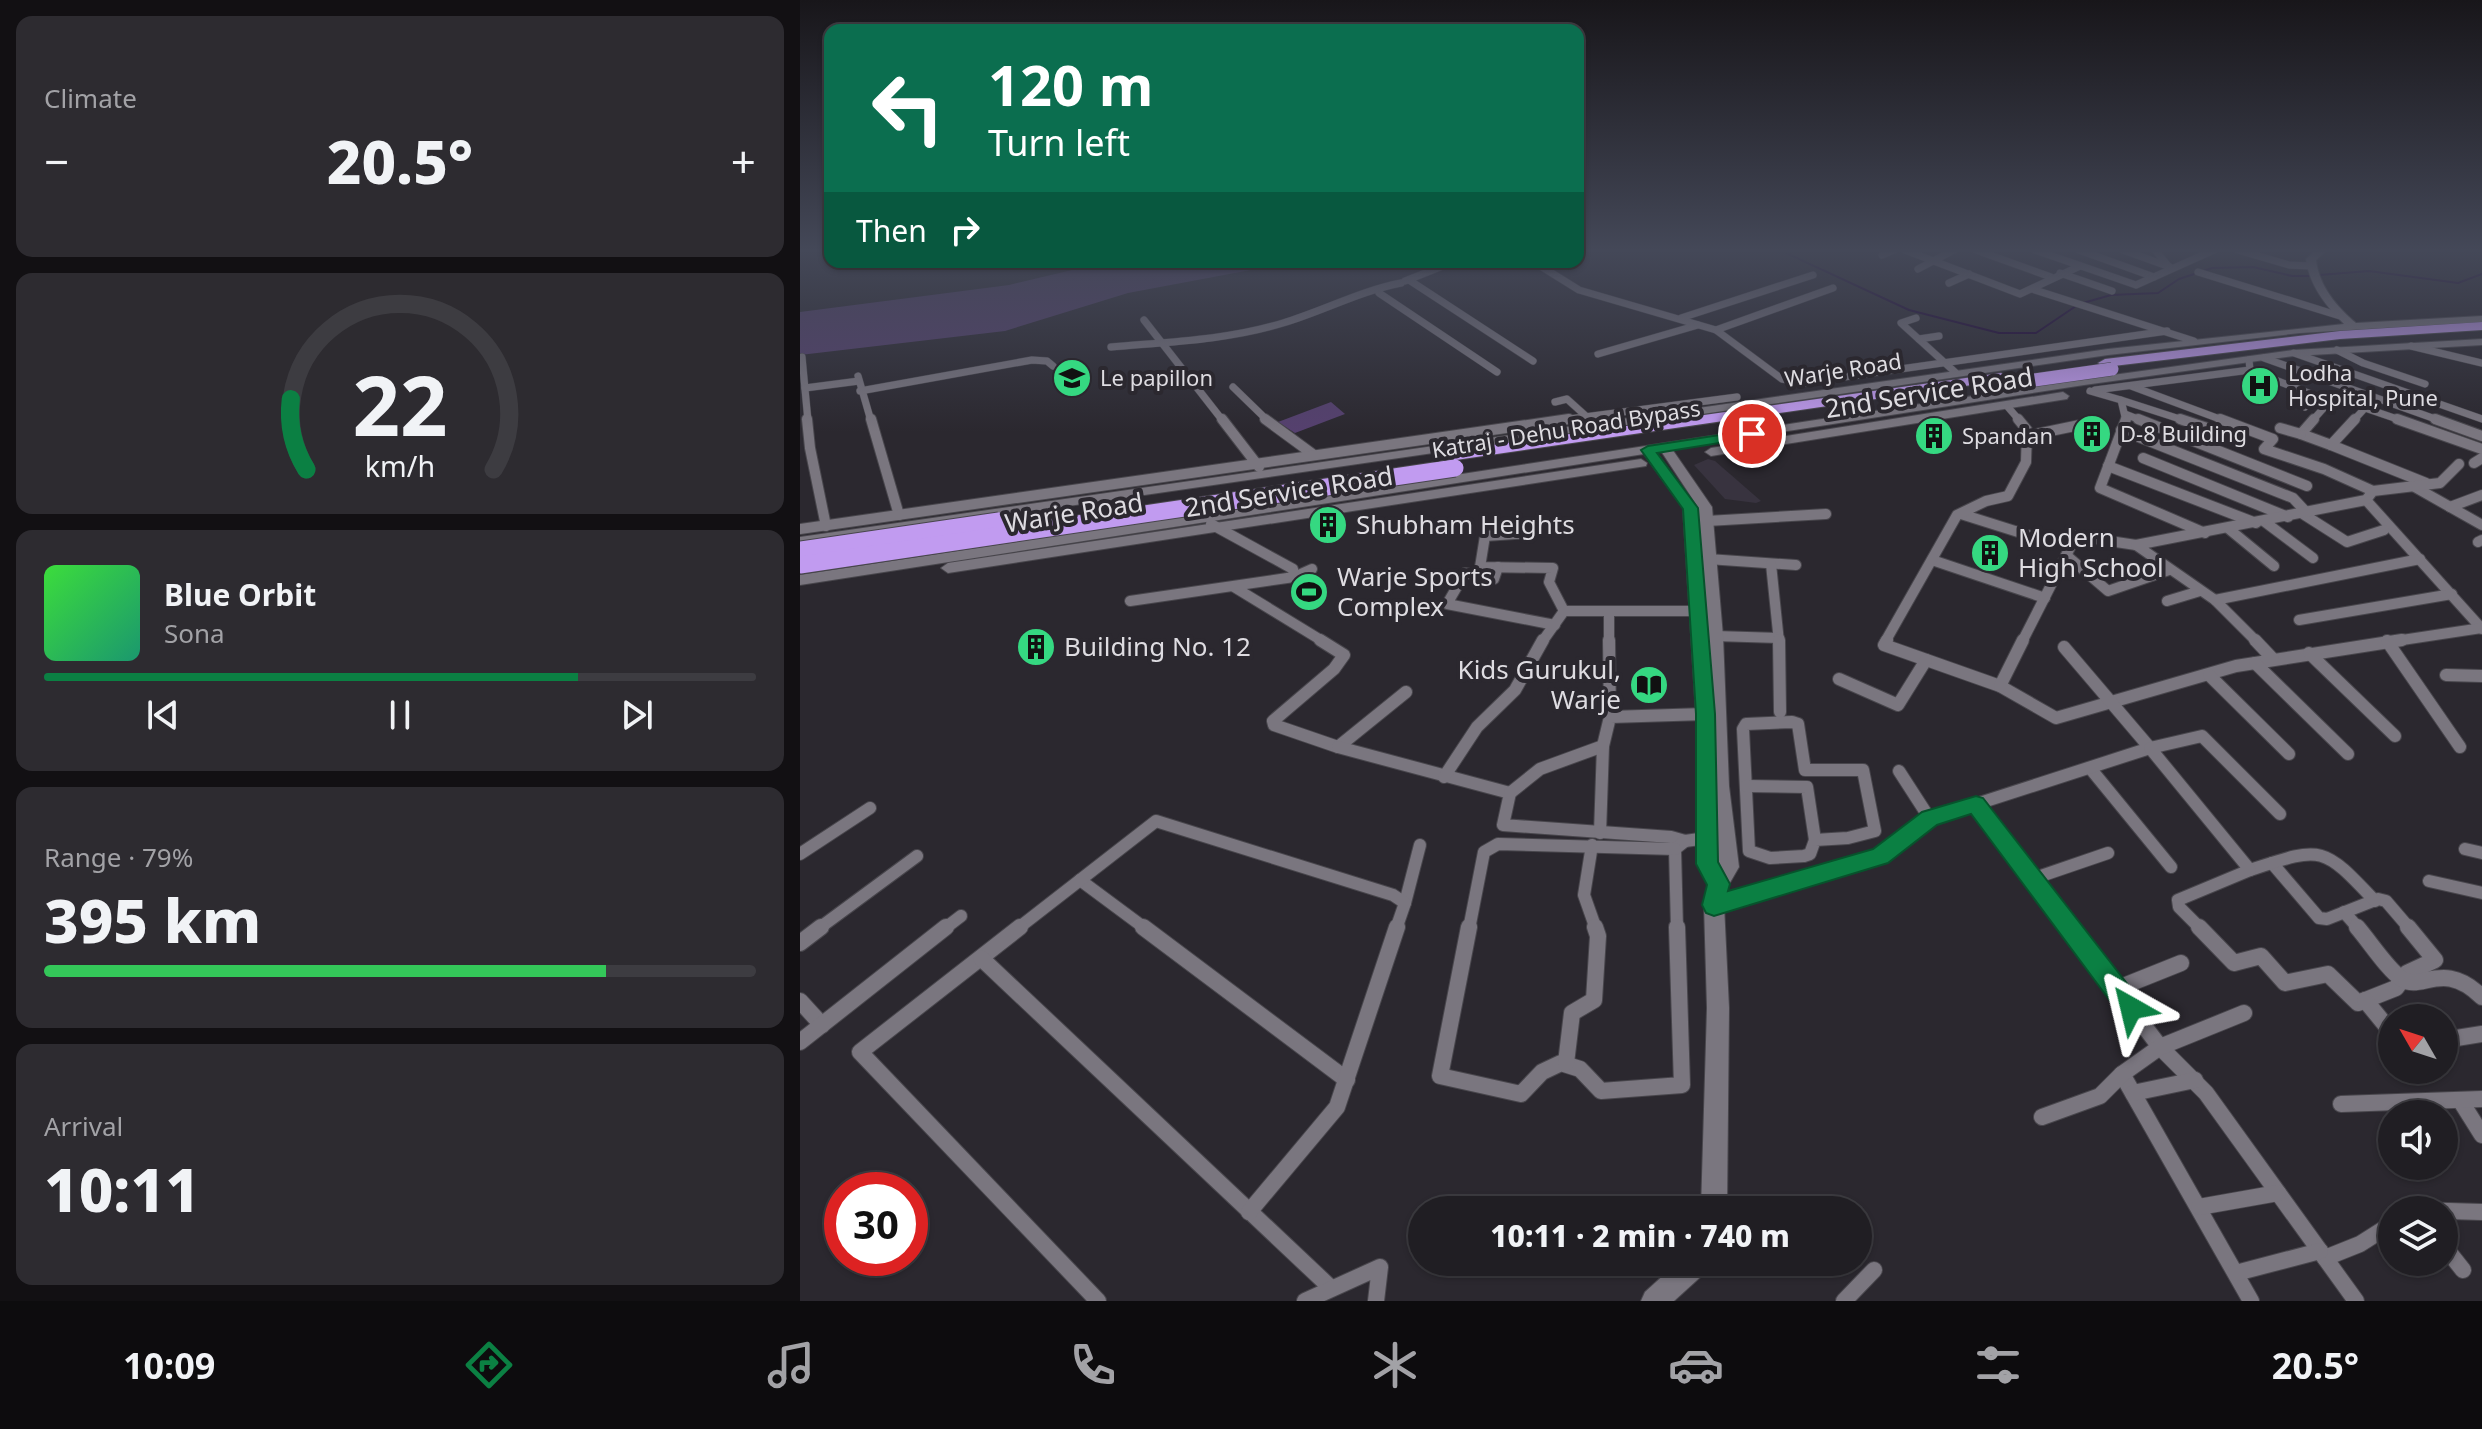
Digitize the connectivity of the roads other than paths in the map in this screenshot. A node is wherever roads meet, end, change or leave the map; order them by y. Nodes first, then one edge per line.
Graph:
1 (1322, 311) edge
2 (1405, 311) edge
3 (1453, 311) edge
4 (1650, 311) edge
5 (1704, 311) edge
6 (1770, 311) edge
7 (2103, 311) edge
8 (2323, 311) edge
9 (2335, 311) edge
10 (2340, 316) junction
11 (1916, 318) dead end
12 (1679, 319) junction
13 (2482, 319) edge
14 (1144, 320) dead end
15 (1699, 325) junction
16 (2353, 326) junction
17 (2482, 326) edge
18 (1716, 330) junction
19 (2167, 331) junction
20 (2482, 334) edge
21 (2456, 335) junction
22 (1939, 336) dead end
23 (1919, 339) junction
24 (2194, 341) junction
25 (1160, 342) junction
26 (2482, 342) edge
27 (2411, 346) junction
28 (1111, 347) dead end
29 (2337, 350) junction
30 (2294, 353) junction
31 (1598, 354) dead end
32 (2084, 355) junction
33 (802, 357) dead end
34 (2264, 358) junction
35 (2052, 360) junction
36 (1533, 361) dead end
37 (1945, 362) junction
38 (2482, 363) edge
39 (2250, 365) junction
40 (1053, 366) dead end
41 (2014, 366) junction
42 (2110, 370) junction
43 (1497, 372) dead end
44 (1956, 373) junction
45 (1823, 380) junction
46 (859, 383) junction
47 (2425, 384) dead end
48 (2084, 386) junction
49 (2131, 386) junction
50 (1233, 387) dead end
51 (2036, 389) junction
52 (803, 390) edge
53 (1837, 391) junction
54 (1737, 397) dead end
55 (2121, 400) junction
56 (2330, 401) dead end
57 (1555, 402) dead end
58 (2007, 406) junction
59 (2305, 407) dead end
60 (2125, 414) junction
61 (1587, 417) junction
62 (2482, 419) edge
63 (2094, 422) dead end
64 (2280, 428) dead end
65 (2121, 430) junction
66 (2213, 430) dead end
67 (1481, 432) junction
68 (2301, 434) junction
69 (2027, 436) junction
70 (2482, 436) edge
71 (1420, 439) junction
72 (1493, 441) junction
73 (2331, 445) junction
74 (2482, 449) edge
75 (1432, 450) junction
76 (1660, 454) junction
77 (1314, 455) junction
78 (2143, 458) dead end
79 (1452, 462) junction
80 (2459, 464) dead end
81 (2108, 466) junction
82 (1162, 467) dead end
83 (1260, 469) junction
84 (1177, 481) junction
85 (1204, 482) junction
86 (2411, 485) junction
87 (2430, 485) junction
88 (2307, 486) dead end
89 (2482, 495) edge
90 (2370, 496) junction
91 (2450, 507) junction
92 (964, 511) junction
93 (1701, 512) junction
94 (2305, 513) junction
95 (1826, 514) dead end
96 (1961, 514) junction
97 (899, 515) junction
98 (2289, 517) junction
99 (1211, 522) junction
100 (2260, 523) junction
101 (2482, 525) edge
102 (826, 526) junction
103 (800, 529) edge
104 (2229, 529) junction
105 (2384, 530) dead end
106 (1529, 533) dead end
107 (2206, 533) junction
108 (2034, 537) dead end
109 (800, 541) edge
110 (2136, 545) junction
111 (800, 550) edge
112 (2066, 555) junction
113 (2313, 558) dead end
114 (1708, 559) junction
115 (2420, 559) junction
116 (1932, 560) junction
117 (1771, 564) junction
118 (800, 565) edge
119 (1796, 565) dead end
120 (2274, 566) dead end
121 (1498, 567) junction
122 (1312, 569) dead end
123 (2169, 570) junction
124 (1294, 577) junction
125 (800, 580) edge
126 (1234, 587) junction
127 (800, 591) edge
128 (2200, 591) junction
129 (2452, 594) junction
130 (2045, 598) junction
131 (2215, 600) junction
132 (1130, 601) dead end
133 (2167, 601) dead end
134 (1564, 611) junction
135 (1609, 611) junction
136 (1706, 611) junction
137 (2299, 620) dead end
138 (1555, 625) junction
139 (2482, 629) edge
140 (1715, 636) junction
141 (1779, 638) junction
142 (2387, 641) junction
143 (2064, 647) dead end
144 (2309, 653) junction
145 (2273, 659) junction
146 (1926, 660) junction
147 (2255, 663) junction
148 (2209, 675) junction
149 (2446, 675) dead end
150 (2482, 676) edge
151 (1839, 679) dead end
152 (2000, 686) junction
153 (1406, 692) dead end
154 (2111, 704) junction
155 (1780, 712) dead end
156 (1705, 714) junction
157 (1610, 717) junction
158 (2395, 736) dead end
159 (1603, 746) junction
160 (1338, 747) junction
161 (2460, 747) dead end
162 (2150, 748) junction
163 (2289, 754) dead end
164 (2348, 754) dead end
165 (2090, 768) junction
166 (1899, 771) dead end
167 (1444, 777) junction
168 (1746, 786) junction
169 (1510, 793) junction
170 (1976, 804) junction
171 (870, 808) dead end
172 (2280, 814) dead end
173 (1930, 819) junction
174 (1707, 838) junction
175 (1596, 839) junction
176 (1815, 840) junction
177 (1420, 845) dead end
178 (1680, 845) junction
179 (2465, 849) dead end
180 (2108, 853) dead end
181 (2482, 853) edge
182 (800, 854) edge
183 (917, 856) dead end
184 (2272, 863) junction
185 (2171, 867) dead end
186 (2250, 870) junction
187 (2032, 879) junction
188 (1080, 880) junction
189 (2429, 881) dead end
190 (1720, 886) junction
191 (2482, 893) edge
192 (2375, 901) junction
193 (1405, 903) junction
194 (2344, 912) junction
195 (961, 916) dead end
196 (800, 943) edge
197 (981, 958) junction
198 (2181, 963) dead end
199 (2402, 979) junction
200 (2116, 989) junction
201 (2482, 997) edge
202 (2365, 1000) junction
203 (800, 1001) edge
204 (2244, 1013) dead end
205 (2378, 1016) edge
206 (822, 1025) junction
207 (2482, 1034) edge
208 (2458, 1038) edge
209 (800, 1042) edge
210 (2160, 1047) junction
211 (1566, 1063) junction
212 (2122, 1074) junction
213 (1347, 1080) junction
214 (2195, 1080) junction
215 (2133, 1093) junction
216 (2482, 1099) edge
217 (2460, 1100) junction
218 (2341, 1104) dead end
219 (2042, 1117) dead end
220 (2482, 1135) edge
221 (2278, 1193) junction
222 (1714, 1196) edge
223 (2199, 1207) junction
224 (2458, 1211) edge
225 (1249, 1212) junction
226 (2482, 1212) edge
227 (2378, 1233) edge
228 (2322, 1254) junction
229 (2458, 1264) edge
230 (1874, 1270) dead end
231 (2463, 1270) dead end
232 (2236, 1273) junction
233 (1682, 1276) edge
234 (1331, 1288) junction
235 (1098, 1301) edge
236 (1305, 1301) edge
237 (1376, 1301) edge
238 (1654, 1301) edge
239 (1844, 1301) edge
240 (2251, 1301) edge
241 (2356, 1301) edge

1 - 25 street
2 - 43 street
3 - 36 street
4 - 12 street
5 - 12 street
6 - 18 street
7 - 19 street
8 - 10 street
9 - 10 street
10 - 16 street
11 - 23 street
12 - 15 street
13 - 16 street, Warje Road
14 - 25 street
15 - 18 street
15 - 31 street
16 - 24 street, Warje Road
17 - 42 highway, Katraj - Dehu Road Bypass
18 - 45 street
19 - 24 street
19 - 37 street
20 - 21 highway, Katraj - Dehu Road Bypass
21 - 26 highway
21 - 42 highway, Katraj - Dehu Road Bypass
22 - 23 street
23 - 37 street
24 - 32 street, Warje Road
25 - 28 street
25 - 83 street
26 - 27 street, Warje Road
27 - 29 street, Warje Road
27 - 38 street
29 - 30 street, Warje Road
29 - 47 street
30 - 34 street, Warje Road
30 - 62 street
32 - 35 street, Warje Road
32 - 42 street
33 - 52 street
34 - 39 street, Warje Road
34 - 70 street
35 - 41 street, Warje Road
35 - 48 street
37 - 44 street
37 - 45 street
39 - 42 street, Warje Road
39 - 49 street, 2nd Service Road
39 - 59 street
40 - 46 street
41 - 44 street, Warje Road
41 - 51 street
42 - 48 street, Warje Road
42 - 79 highway, Katraj - Dehu Road Bypass, bridge
44 - 53 street, Warje Road
45 - 53 street
46 - 52 street
46 - 97 street
48 - 49 street, 2nd Service Road
48 - 51 street, Warje Road
48 - 55 street
48 - 58 street, 2nd Service Road
49 - 90 street
50 - 77 street
51 - 76 street, Warje Road
52 - 102 street
53 - 72 street, Warje Road
54 - 61 street
55 - 60 street
55 - 66 street
56 - 68 street
57 - 61 street
58 - 69 street
58 - 76 street, 2nd Service Road
60 - 65 street
60 - 88 street
61 - 67 street
63 - 69 street
64 - 68 street
65 - 81 street
65 - 94 street
67 - 71 street
67 - 72 street
68 - 73 street
69 - 96 street
71 - 75 street
71 - 77 street
72 - 75 street, Warje Road
73 - 74 street
73 - 87 street
75 - 83 street, Warje Road
76 - 93 street
76 - 99 street, 2nd Service Road
77 - 83 street
78 - 98 street
79 - 111 highway, Katraj - Dehu Road Bypass, bridge
79 - 118 highway, Katraj - Dehu Road Bypass, bridge
80 - 87 street
81 - 100 street
81 - 107 street
82 - 84 street
83 - 84 street
83 - 85 street, Warje Road
84 - 85 street, Warje Road
84 - 92 street, Warje Road
85 - 99 street
86 - 87 street
86 - 90 street
86 - 91 street
89 - 91 street
90 - 94 street
90 - 115 street
91 - 101 street
92 - 97 street
92 - 109 street, Warje Road
93 - 95 street
93 - 114 street
93 - 136 street
94 - 98 street
94 - 105 street
96 - 108 street
96 - 116 street
97 - 102 street
98 - 100 street
99 - 124 street
99 - 125 street, Warje Road
99 - 127 street, 2nd Service Road
100 - 104 street
100 - 113 street
102 - 103 street
104 - 107 street
104 - 120 street
106 - 121 street
107 - 110 street
110 - 112 street
110 - 123 street
112 - 123 street
112 - 130 street
114 - 117 street
114 - 136 street
115 - 129 street
115 - 131 street
116 - 130 street
116 - 146 street
117 - 119 street
117 - 141 street
121 - 134 street
121 - 138 street
122 - 124 street
123 - 128 street
124 - 126 street
126 - 132 street
126 - 160 street
128 - 131 street
128 - 133 street
129 - 137 street
129 - 139 street
130 - 152 street
131 - 145 street
134 - 135 street
134 - 138 street
135 - 136 street
135 - 157 street
136 - 140 street
136 - 156 street
138 - 167 street
139 - 142 street
140 - 141 street
140 - 190 street
141 - 155 street
142 - 144 street
142 - 161 street
143 - 154 street
144 - 145 street
144 - 158 street
145 - 147 street
146 - 151 street
146 - 152 street
147 - 148 street
147 - 164 street
148 - 154 street
148 - 163 street
149 - 150 street
152 - 154 street
153 - 160 street
154 - 162 street
156 - 157 street
156 - 174 street
157 - 159 street
159 - 169 street
159 - 175 street
160 - 167 street
162 - 165 street
162 - 172 street
162 - 186 street
165 - 170 street
165 - 185 street
166 - 173 street
167 - 169 street
168 - 176 street
168 - 176 street
168 - 176 street
169 - 175 street
170 - 173 street
170 - 187 street
171 - 182 street
173 - 190 street
174 - 178 street
174 - 190 street
175 - 178 street
175 - 211 street
175 - 211 street
177 - 193 street
178 - 211 street
179 - 181 street
180 - 187 street
183 - 196 street
184 - 186 street
184 - 192 street
184 - 194 street
186 - 202 street
187 - 200 street
188 - 193 street
188 - 197 street
188 - 213 street
189 - 191 street
190 - 222 street
192 - 194 street
192 - 199 street
193 - 213 street
194 - 199 street
195 - 206 street
197 - 225 street
197 - 235 street
198 - 200 street
199 - 201 street
199 - 202 street
200 - 210 street
202 - 205 street
203 - 206 street
204 - 210 street
206 - 209 street
207 - 208 street
210 - 212 street
210 - 214 street
212 - 215 street
212 - 219 street
213 - 225 street
214 - 215 street
214 - 221 street
215 - 223 street
216 - 217 street
217 - 218 street
217 - 220 street
221 - 223 street
221 - 228 street
223 - 232 street
224 - 226 street
225 - 234 street
227 - 228 street
228 - 232 street
228 - 241 street
229 - 231 street
230 - 239 street
232 - 240 street
233 - 238 street
234 - 236 street
234 - 237 street

